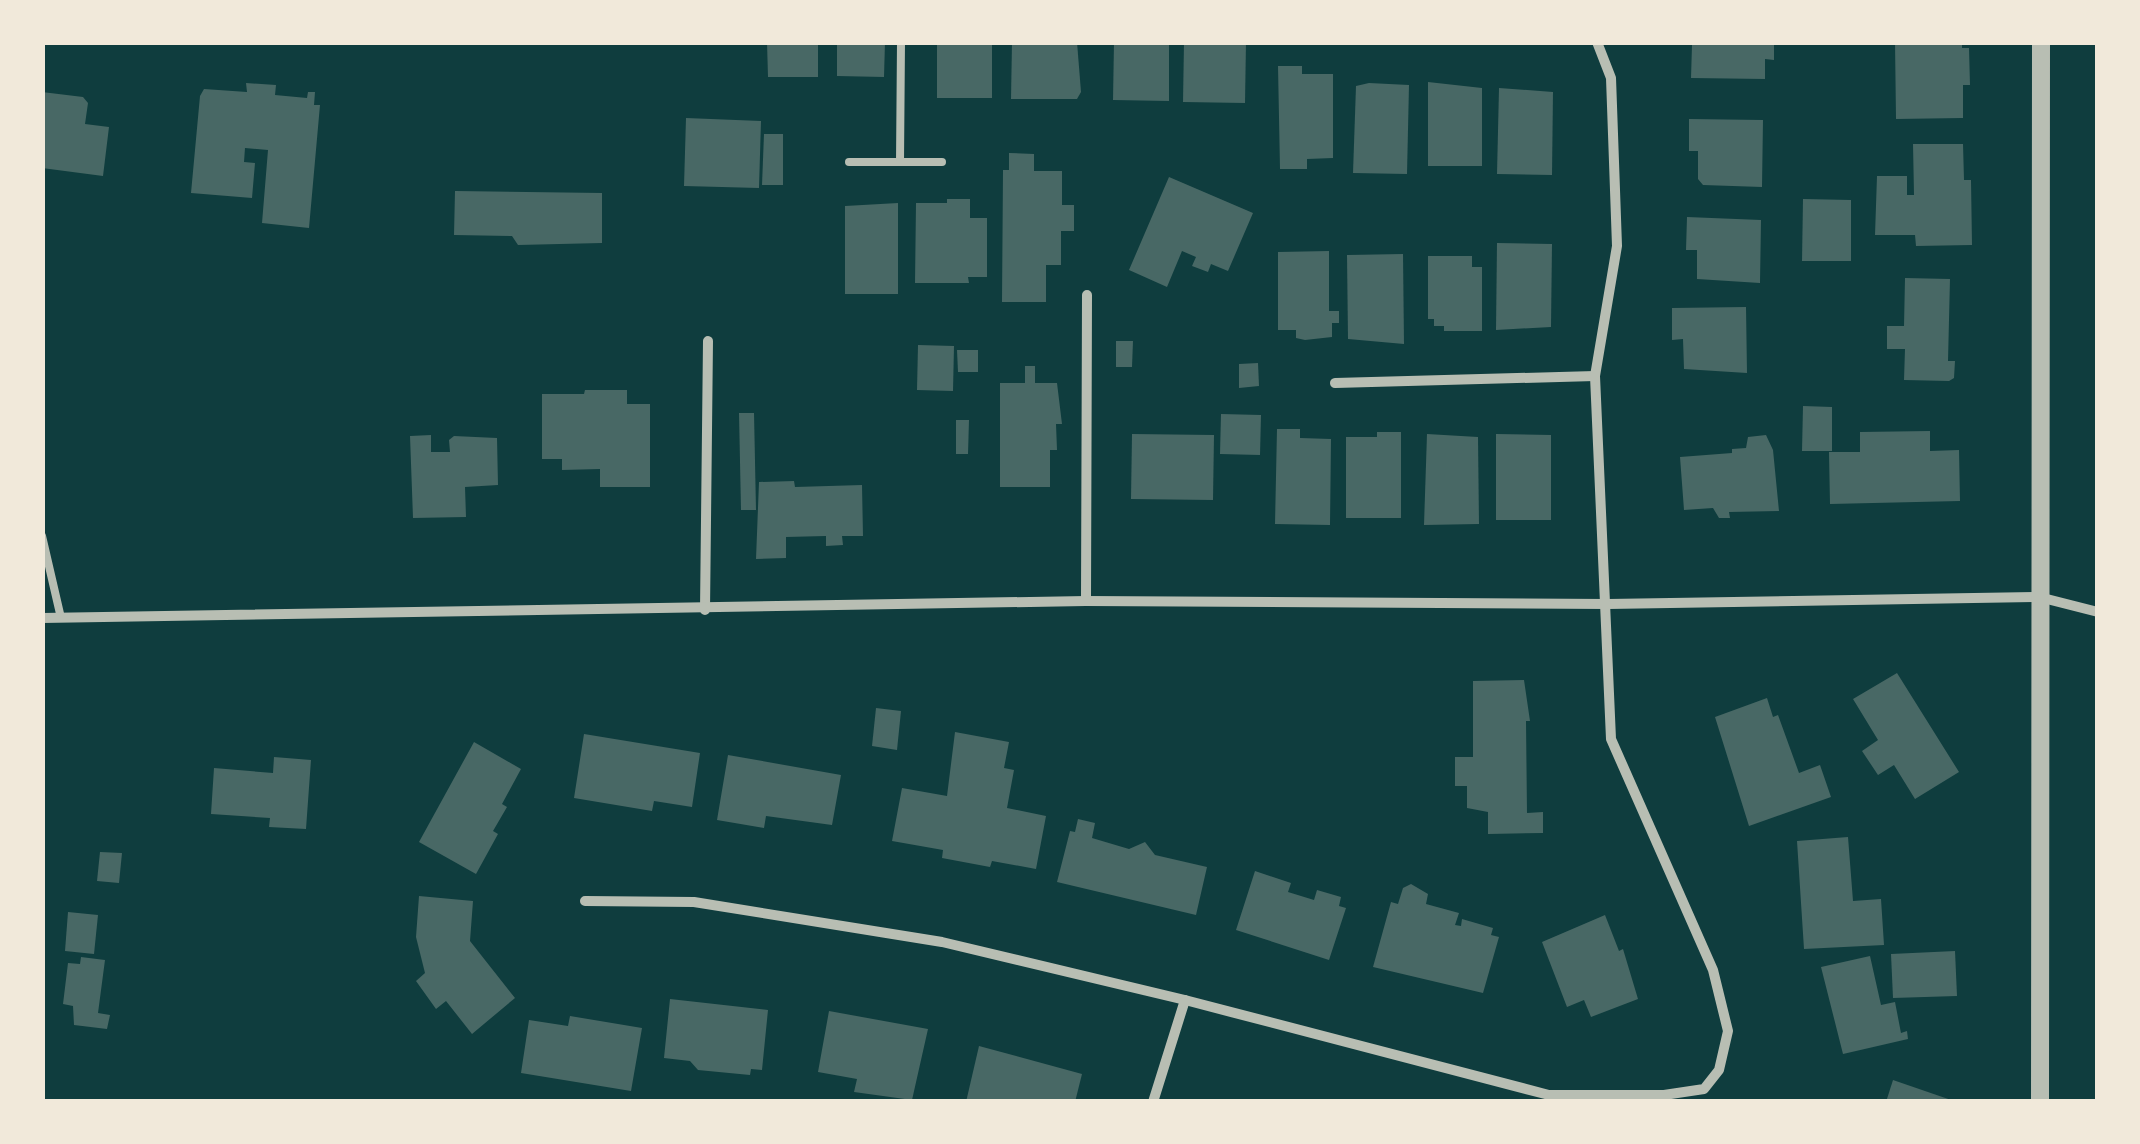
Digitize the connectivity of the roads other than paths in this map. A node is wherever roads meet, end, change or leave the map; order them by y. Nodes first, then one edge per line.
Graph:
1 (901, 42) edge
2 (2041, 42) edge
3 (1598, 44) edge
4 (850, 162) dead end
5 (900, 162) junction
6 (942, 162) dead end
7 (1087, 295) dead end
8 (708, 340) dead end
9 (1595, 376) junction
10 (1336, 383) dead end
11 (42, 536) edge
12 (2039, 597) junction
13 (1086, 601) junction
14 (1608, 604) junction
15 (704, 610) junction
16 (2098, 612) edge
17 (42, 618) edge
18 (61, 618) junction
19 (585, 900) dead end
20 (1184, 1000) junction
21 (1153, 1102) edge
22 (2040, 1102) edge

1 - 5 lane
2 - 12 street
3 - 9 street
4 - 5 lane
5 - 6 lane
7 - 13 street
8 - 15 street
9 - 10 street
9 - 14 street
11 - 18 lane
12 - 14 street
12 - 16 street
12 - 22 street
13 - 14 street
13 - 15 street
14 - 20 street
15 - 18 street
17 - 18 street
19 - 20 street
20 - 21 street

